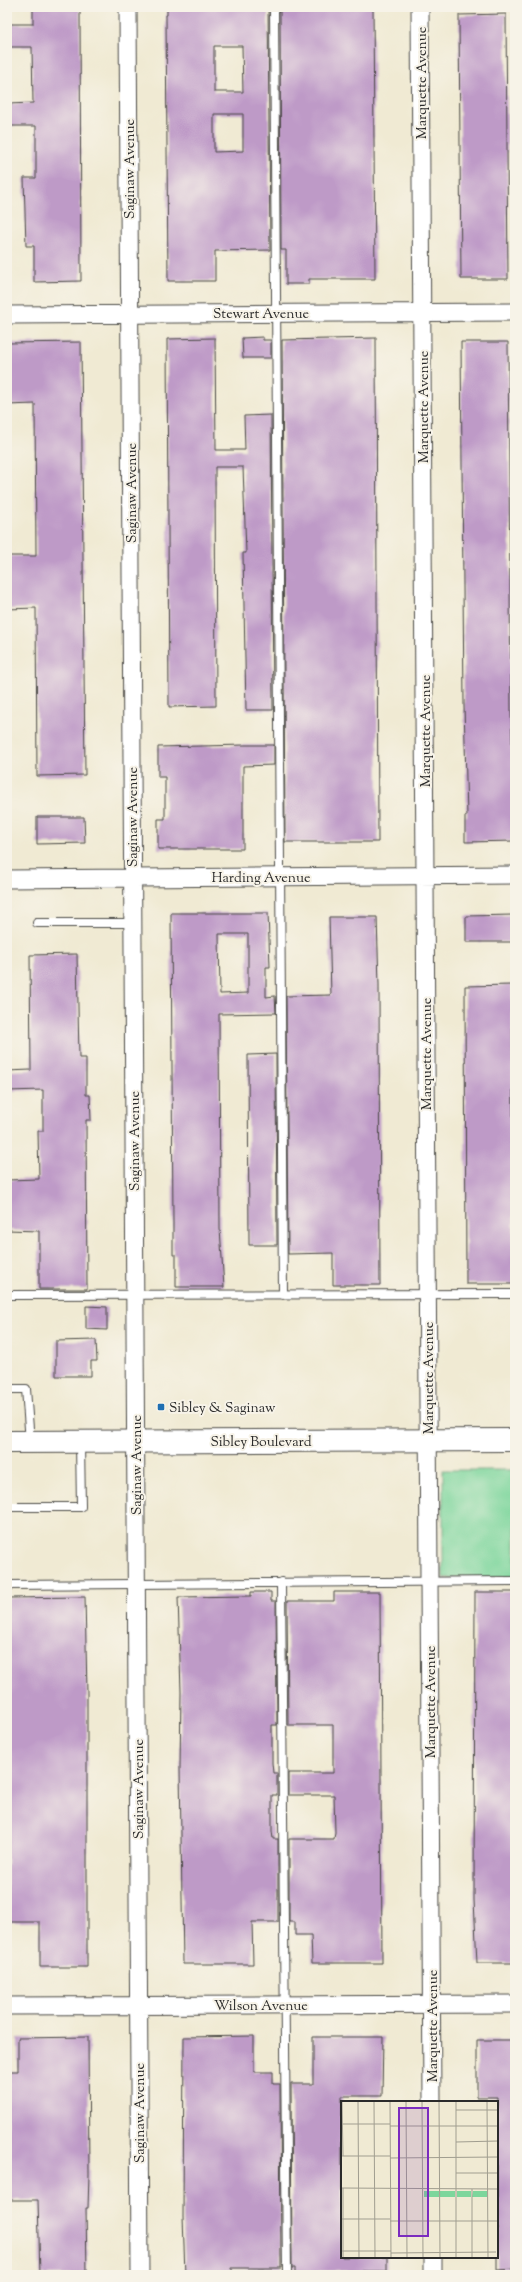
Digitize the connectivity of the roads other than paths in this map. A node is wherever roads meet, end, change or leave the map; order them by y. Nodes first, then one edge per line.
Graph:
1 (128, 7) edge
2 (274, 7) edge
3 (420, 7) edge
4 (515, 312) edge
5 (277, 313) junction
6 (422, 313) junction
7 (129, 314) junction
8 (7, 315) edge
9 (515, 875) edge
10 (425, 876) junction
11 (280, 877) junction
12 (133, 878) junction
13 (7, 879) edge
14 (37, 923) dead end
15 (133, 923) junction
16 (283, 1294) junction
17 (428, 1294) junction
18 (515, 1294) edge
19 (7, 1295) edge
20 (135, 1295) junction
21 (7, 1389) edge
22 (428, 1440) junction
23 (515, 1440) edge
24 (136, 1441) junction
25 (7, 1442) edge
26 (30, 1442) junction
27 (80, 1442) junction
28 (7, 1507) edge
29 (429, 1581) junction
30 (515, 1581) edge
31 (281, 1582) junction
32 (136, 1583) junction
33 (7, 1585) edge
34 (285, 2004) junction
35 (432, 2004) junction
36 (515, 2004) edge
37 (139, 2005) junction
38 (7, 2006) edge
39 (432, 2101) edge
40 (433, 2258) edge
41 (140, 2275) edge
42 (287, 2275) edge
43 (433, 2275) edge

1 - 7 street, Saginaw Avenue
2 - 5 lane
3 - 6 street, Marquette Avenue
4 - 6 street, Stewart Avenue
5 - 6 street, Stewart Avenue
5 - 7 street, Stewart Avenue
5 - 11 lane
6 - 10 street, Marquette Avenue
7 - 8 street, Stewart Avenue
7 - 12 street, Saginaw Avenue
9 - 10 street, Harding Avenue
10 - 11 street, Harding Avenue
10 - 17 street, Marquette Avenue
11 - 12 street, Harding Avenue
11 - 16 lane
12 - 13 street, Harding Avenue
12 - 15 street, Saginaw Avenue
14 - 15 lane
15 - 20 street, Saginaw Avenue
16 - 17 lane
16 - 20 lane
17 - 18 lane
17 - 22 street, Marquette Avenue
19 - 20 lane
20 - 24 street, Saginaw Avenue
21 - 26 lane
22 - 23 main road, Sibley Boulevard
22 - 24 main road, Sibley Boulevard
22 - 29 street, Marquette Avenue
24 - 27 main road, Sibley Boulevard
24 - 32 street, Saginaw Avenue
25 - 26 main road, Sibley Boulevard
26 - 27 main road, Sibley Boulevard
27 - 28 lane
29 - 30 lane
29 - 31 lane
29 - 35 street, Marquette Avenue
31 - 32 lane
31 - 34 lane
32 - 33 lane
32 - 37 street, Saginaw Avenue
34 - 35 street, Wilson Avenue
34 - 37 street, Wilson Avenue
34 - 42 lane
35 - 36 street, Wilson Avenue
35 - 39 street, Marquette Avenue
37 - 38 street, Wilson Avenue
37 - 41 street, Saginaw Avenue
40 - 43 street

